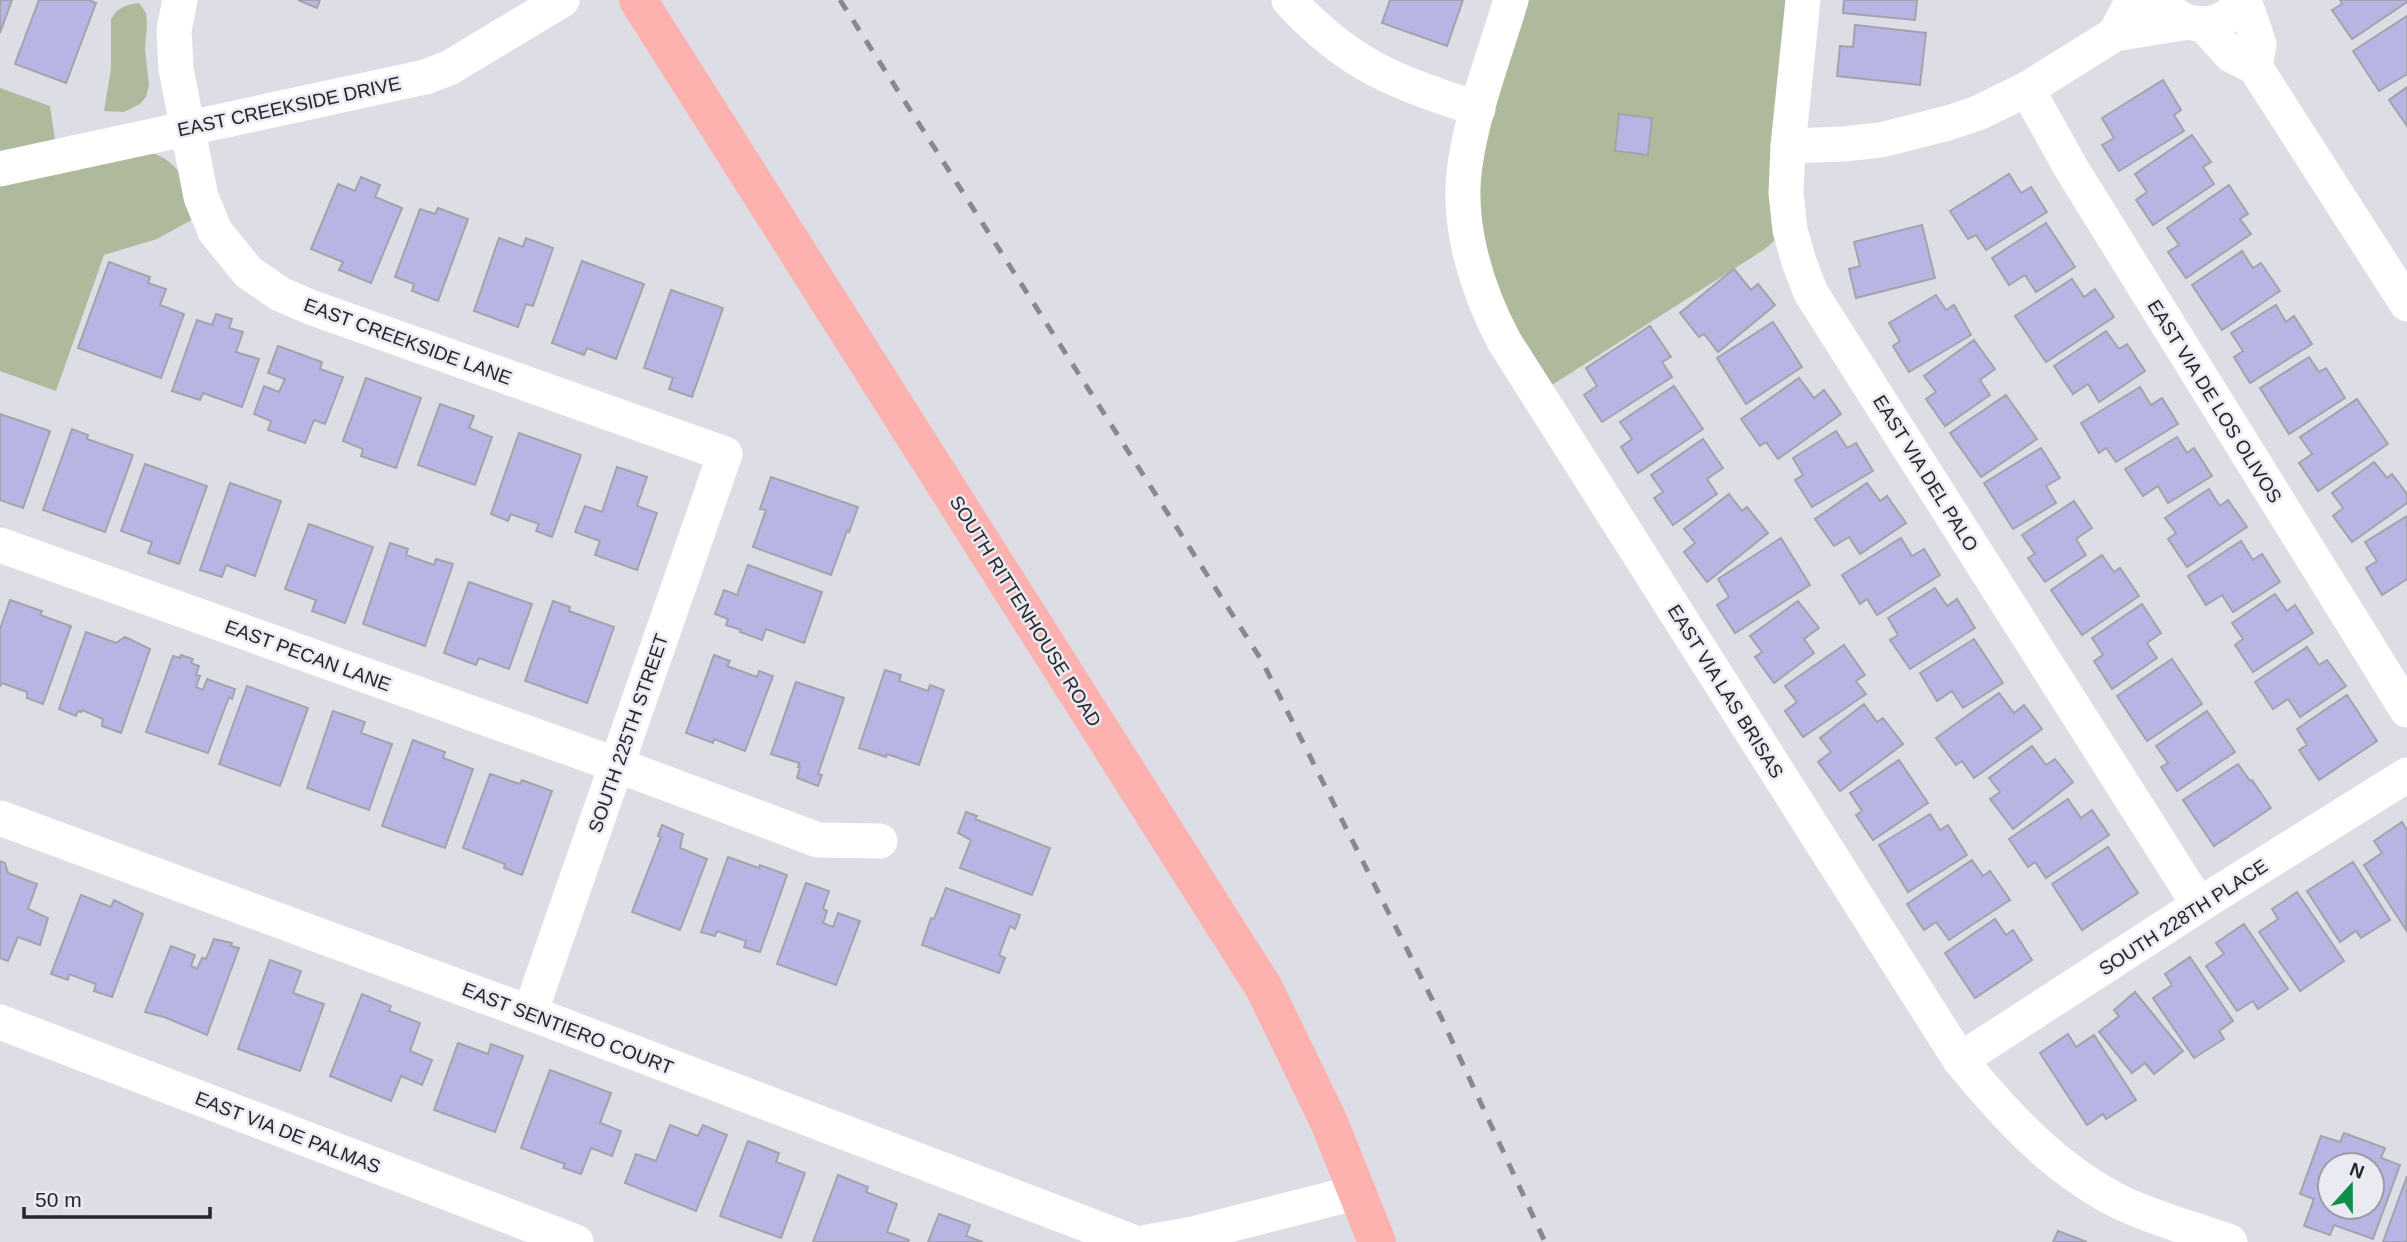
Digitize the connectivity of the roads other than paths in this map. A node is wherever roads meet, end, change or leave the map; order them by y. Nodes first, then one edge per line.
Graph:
1 (180, 0) edge
2 (562, 0) edge
3 (638, 0) edge
4 (1289, 0) edge
5 (1511, 0) edge
6 (1803, 0) edge
7 (2133, 0) edge
8 (2161, 0) edge
9 (2243, 0) edge
10 (2196, 23) junction
11 (2115, 34) junction
12 (2255, 66) junction
13 (2027, 89) junction
14 (1478, 109) junction
15 (188, 127) junction
16 (1788, 146) junction
17 (0, 169) edge
18 (2407, 304) edge
19 (725, 454) joint
20 (0, 545) edge
21 (2407, 710) edge
22 (617, 765) junction
23 (2407, 775) edge
24 (0, 818) edge
25 (880, 841) dead end
26 (2199, 905) junction
27 (530, 1013) junction
28 (0, 1022) edge
29 (1960, 1060) junction
30 (1358, 1192) junction
31 (576, 1242) edge
32 (1133, 1242) edge
33 (1147, 1242) edge
34 (1377, 1242) edge
35 (2230, 1242) edge

1 - 15 street, EAST CREEKSIDE LANE
2 - 15 street, EAST CREEKSIDE DRIVE
3 - 30 main road, SOUTH RITTENHOUSE ROAD
4 - 14 street
5 - 14 street, EAST VIA LAS BRISAS
6 - 16 street, EAST VIA DEL PALO
7 - 11 street
8 - 10 street
9 - 10 street
9 - 12 street
10 - 11 street
10 - 12 street
11 - 13 street
12 - 18 street
13 - 16 street
13 - 21 street, EAST VIA DE LOS OLIVOS
14 - 29 street, EAST VIA LAS BRISAS
15 - 17 street, EAST CREEKSIDE DRIVE
15 - 19 street, EAST CREEKSIDE LANE
16 - 26 street, EAST VIA DEL PALO
19 - 22 street, SOUTH 225TH STREET
20 - 22 street, EAST PECAN LANE
22 - 25 street, EAST PECAN LANE
22 - 27 street, SOUTH 225TH STREET
23 - 26 street, SOUTH 228TH PLACE
24 - 27 street, EAST SENTIERO COURT
26 - 29 street, SOUTH 228TH PLACE
27 - 32 street, EAST SENTIERO COURT
28 - 31 street, EAST VIA DE PALMAS
29 - 35 street, EAST VIA LAS BRISAS
30 - 33 street
30 - 34 main road, SOUTH RITTENHOUSE ROAD

